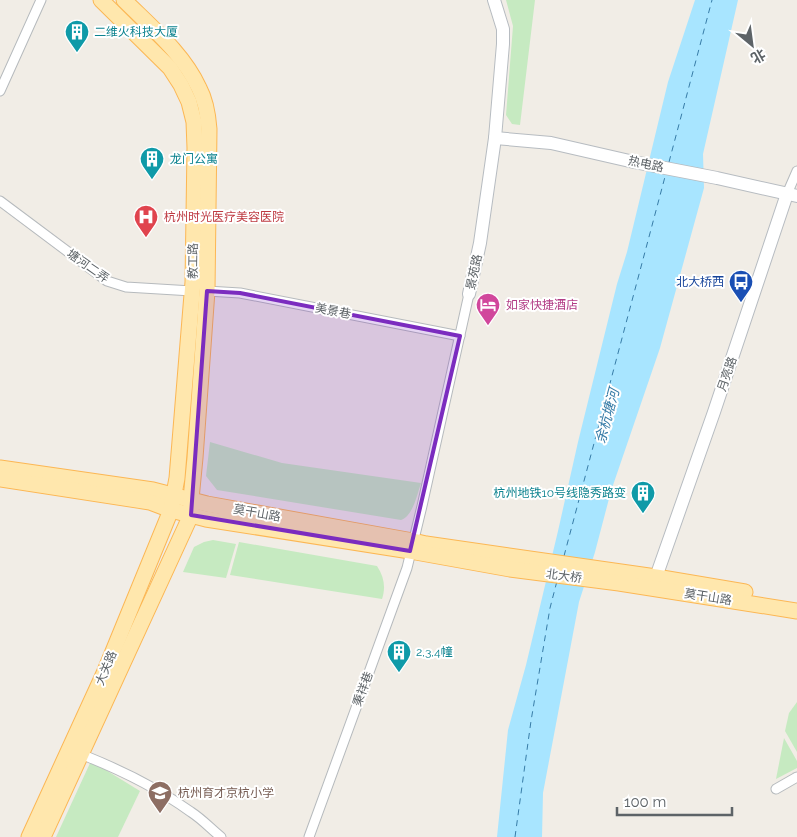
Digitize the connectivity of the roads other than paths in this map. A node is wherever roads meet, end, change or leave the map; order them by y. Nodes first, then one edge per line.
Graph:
1 (41, 0) edge
2 (100, 0) edge
3 (124, 0) edge
4 (494, 0) edge
5 (0, 91) edge
6 (495, 138) junction
7 (797, 171) edge
8 (792, 195) edge
9 (0, 201) edge
10 (199, 291) junction
11 (469, 294) joint
12 (460, 336) junction
13 (0, 468) edge
14 (0, 479) edge
15 (191, 499) junction
16 (173, 503) junction
17 (191, 515) junction
18 (412, 546) junction
19 (512, 563) joint
20 (620, 578) junction
21 (656, 578) junction
22 (797, 600) edge
23 (797, 611) edge
24 (88, 757) dead end
25 (797, 777) edge
26 (776, 789) dead end
27 (28, 837) edge
28 (43, 837) edge
29 (221, 837) edge
30 (309, 837) edge

1 - 5 street
2 - 10 main road, 教工路
3 - 10 main road, 教工路
4 - 6 street, 景苑路
6 - 8 street, 热电路
6 - 11 street, 景苑路
7 - 8 street, 月亮路
8 - 21 street, 月亮路
9 - 10 street, 塘河二弄
10 - 12 street, 美景巷
10 - 15 main road, 教工路
10 - 16 main road, 教工路
11 - 12 street, 景苑路
12 - 18 street, 景苑路
13 - 16 main road, 莫干山路
14 - 16 main road, 莫干山路
15 - 16 main road, 莫干山路
15 - 17 main road, 大关路
15 - 18 main road, 莫干山路
16 - 17 main road, 莫干山路
16 - 27 main road, 大关路
17 - 18 main road, 莫干山路
17 - 28 main road, 大关路
18 - 19 main road, 莫干山路
18 - 30 street, 秉祥巷
19 - 20 main road, 北大桥
20 - 21 main road, 莫干山路
20 - 23 main road, 莫干山路
21 - 22 main road, 莫干山路
24 - 29 street
25 - 26 street

